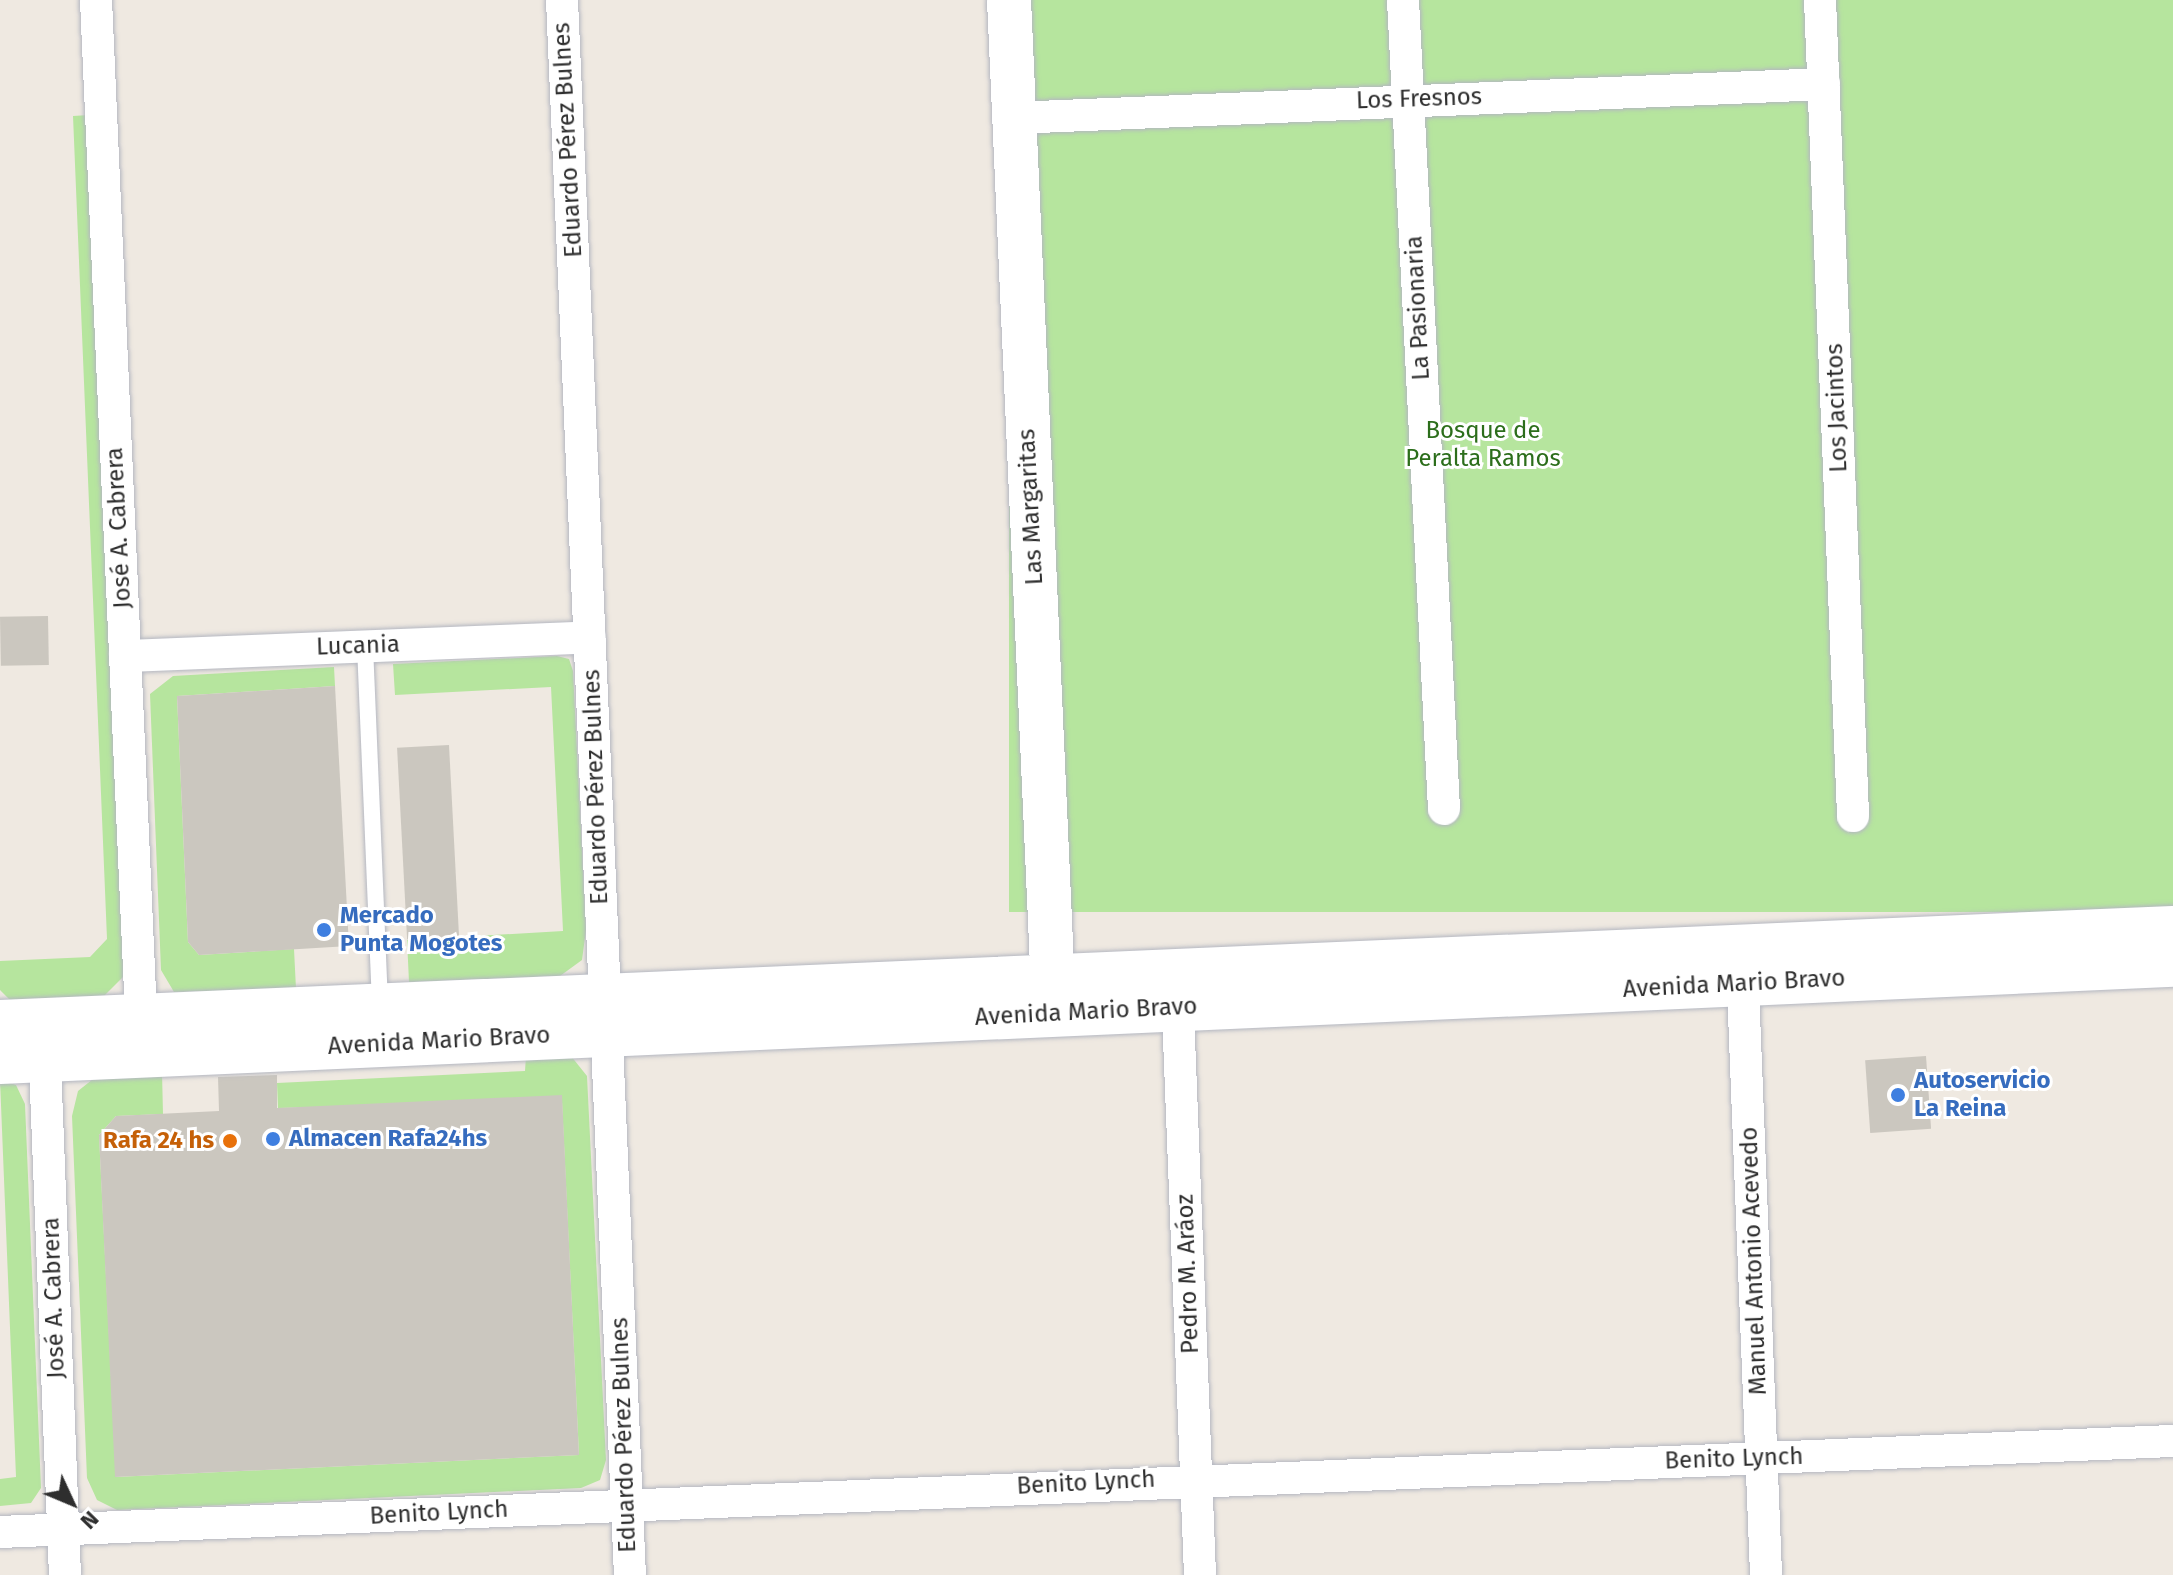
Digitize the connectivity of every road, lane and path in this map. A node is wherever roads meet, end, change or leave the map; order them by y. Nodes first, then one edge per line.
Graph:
1 (96, 0) edge
2 (562, 0) edge
3 (1009, 0) edge
4 (1403, 0) edge
5 (1820, 0) edge
6 (1824, 84) junction
7 (1407, 99) junction
8 (1014, 118) junction
9 (590, 637) junction
10 (365, 646) junction
11 (125, 656) junction
12 (1444, 809) dead end
13 (1853, 816) dead end
14 (2173, 928) edge
15 (2173, 965) edge
16 (1742, 966) junction
17 (1177, 990) junction
18 (1053, 996) junction
19 (380, 1005) junction
20 (606, 1014) junction
21 (0, 1022) edge
22 (142, 1036) junction
23 (44, 1040) junction
24 (0, 1062) edge
25 (2173, 1441) edge
26 (1762, 1458) junction
27 (1196, 1478) junction
28 (627, 1505) junction
29 (64, 1530) junction
30 (0, 1532) edge
31 (65, 1575) edge
32 (630, 1575) edge
33 (1200, 1575) edge
34 (1766, 1575) edge

1 - 11 street, José A. Cabrera
2 - 9 street, Eduardo Pérez Bulnes
3 - 8 main road, Las Margaritas
4 - 7 street, La Pasionaria
5 - 6 street, Los Jacintos
6 - 7 street, Los Fresnos
6 - 13 street, Los Jacintos
7 - 8 street, Los Fresnos
7 - 12 street, La Pasionaria
8 - 18 main road, Las Margaritas
9 - 10 street, Lucania
9 - 20 street, Eduardo Pérez Bulnes
10 - 11 street, Lucania
10 - 19 lane
11 - 22 street, José A. Cabrera
14 - 16 main road, Avenida Mario Bravo
15 - 16 main road, Avenida Mario Bravo
16 - 17 main road, Avenida Mario Bravo
16 - 26 street, Manuel Antonio Acevedo
17 - 18 main road, Avenida Mario Bravo
17 - 27 street, Pedro M. Aráoz
18 - 20 main road, Avenida Mario Bravo
19 - 20 main road, Avenida Mario Bravo
19 - 22 main road, Avenida Mario Bravo
20 - 22 main road, Avenida Mario Bravo
20 - 28 street, Eduardo Pérez Bulnes
21 - 23 main road, Avenida Mario Bravo
22 - 23 main road, Avenida Mario Bravo
23 - 24 main road, Avenida Mario Bravo
23 - 29 street, José A. Cabrera
25 - 26 street, Benito Lynch
26 - 27 street, Benito Lynch
26 - 34 street, Manuel Antonio Acevedo
27 - 28 street, Benito Lynch
27 - 33 street, Pedro M. Aráoz
28 - 29 street, Benito Lynch
28 - 32 street, Eduardo Pérez Bulnes
29 - 30 street, Benito Lynch
29 - 31 street, José A. Cabrera

